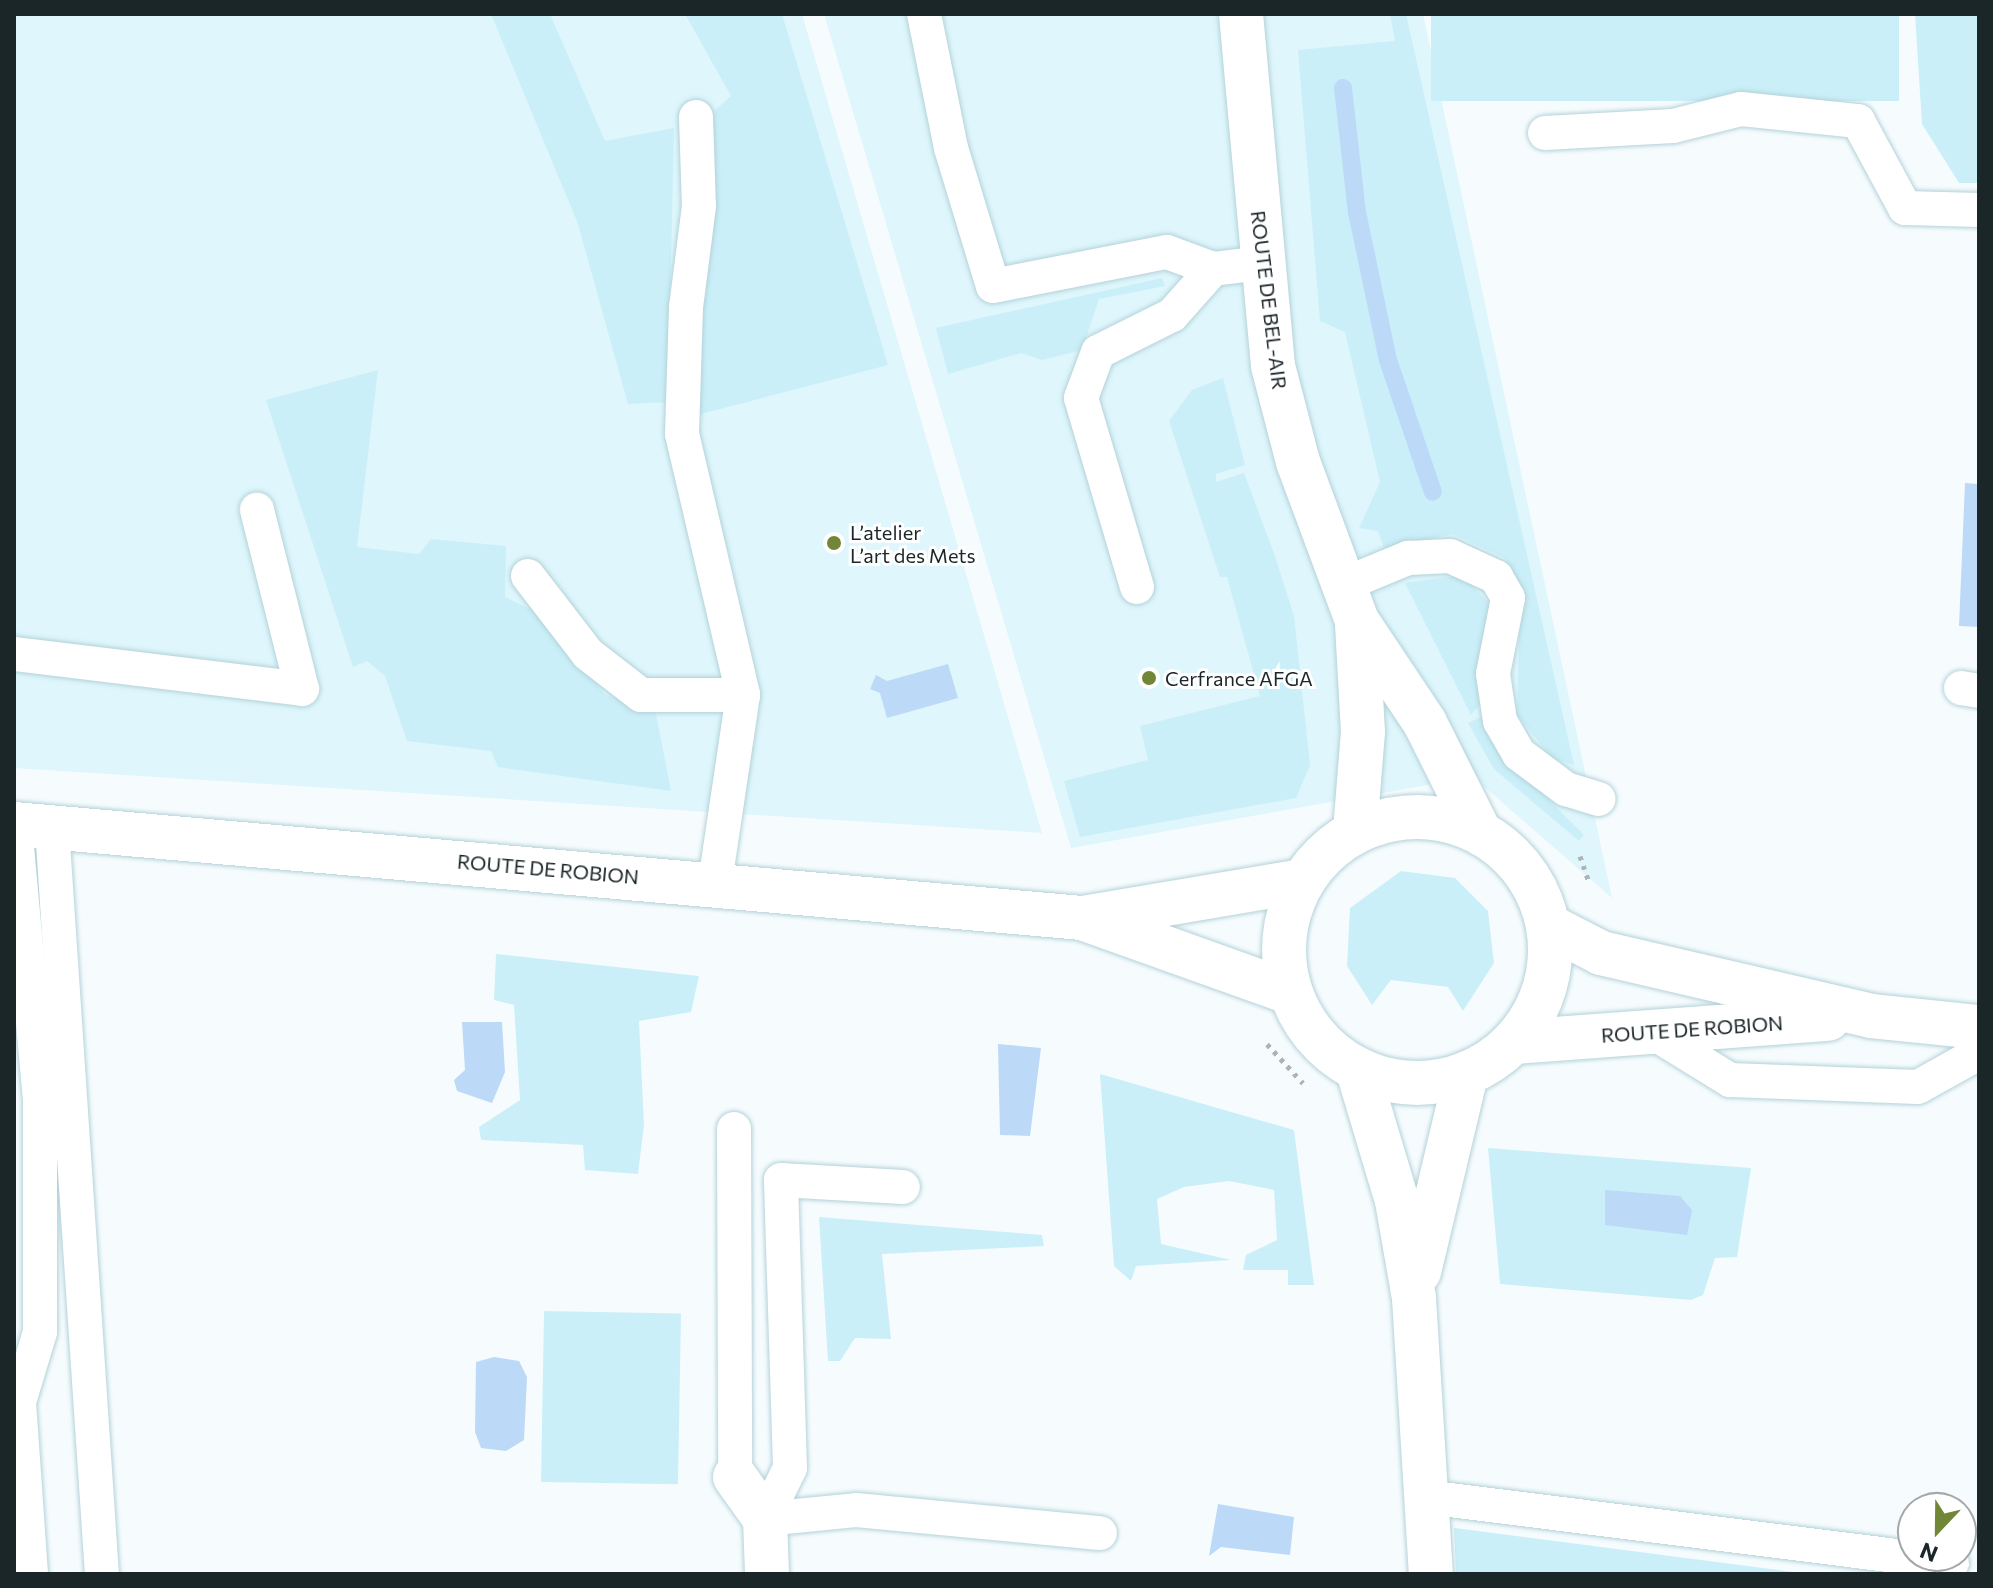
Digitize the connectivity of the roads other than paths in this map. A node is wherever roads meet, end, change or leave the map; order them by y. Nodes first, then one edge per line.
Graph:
1 (924, 14) edge
2 (1241, 14) edge
3 (696, 117) dead end
4 (1545, 133) dead end
5 (1979, 210) edge
6 (1261, 263) junction
7 (1213, 269) junction
8 (257, 510) dead end
9 (528, 576) dead end
10 (1137, 587) dead end
11 (1348, 604) junction
12 (14, 654) edge
13 (743, 695) junction
14 (1599, 799) dead end
15 (27, 826) edge
16 (1355, 831) junction
17 (1479, 831) junction
18 (1301, 881) junction
19 (715, 882) junction
20 (1082, 918) junction
21 (1549, 926) junction
22 (1289, 992) junction
23 (1871, 1016) junction
24 (1979, 1027) edge
25 (1652, 1032) junction
26 (1514, 1042) junction
27 (1979, 1053) edge
28 (1358, 1071) junction
29 (1466, 1074) junction
30 (734, 1129) dead end
31 (903, 1187) dead end
32 (1414, 1298) junction
33 (735, 1477) joint
34 (1426, 1497) junction
35 (765, 1519) junction
36 (1100, 1533) dead end
37 (1897, 1556) edge
38 (31, 1574) edge
39 (102, 1574) edge
40 (767, 1574) edge
41 (1431, 1574) edge

1 - 7 lane
2 - 6 main road, ROUTE DE BEL-AIR
3 - 13 lane
4 - 5 lane
6 - 7 lane
6 - 11 main road, ROUTE DE BEL-AIR
7 - 10 lane
8 - 12 lane
9 - 13 lane
11 - 14 lane
11 - 16 main road, ROUTE DE BEL-AIR
11 - 17 main road, ROUTE DE BEL-AIR
13 - 19 lane
15 - 19 main road, ROUTE DE ROBION
15 - 38 lane
15 - 39 lane
16 - 17 main road
16 - 18 main road
17 - 21 main road
18 - 20 main road, ROUTE DE ROBION
18 - 22 main road
19 - 20 main road, ROUTE DE ROBION
20 - 22 main road, ROUTE DE ROBION
21 - 23 main road, ROUTE DE ROBION
21 - 26 main road
22 - 28 main road
23 - 24 main road, ROUTE DE ROBION
23 - 25 main road, ROUTE DE ROBION
25 - 26 main road, ROUTE DE ROBION
25 - 27 lane
26 - 29 main road
28 - 29 main road
28 - 32 main road
29 - 32 main road
30 - 33 lane
31 - 35 lane
32 - 34 main road
33 - 35 main road
34 - 37 lane
34 - 41 main road
35 - 36 lane
35 - 40 main road

